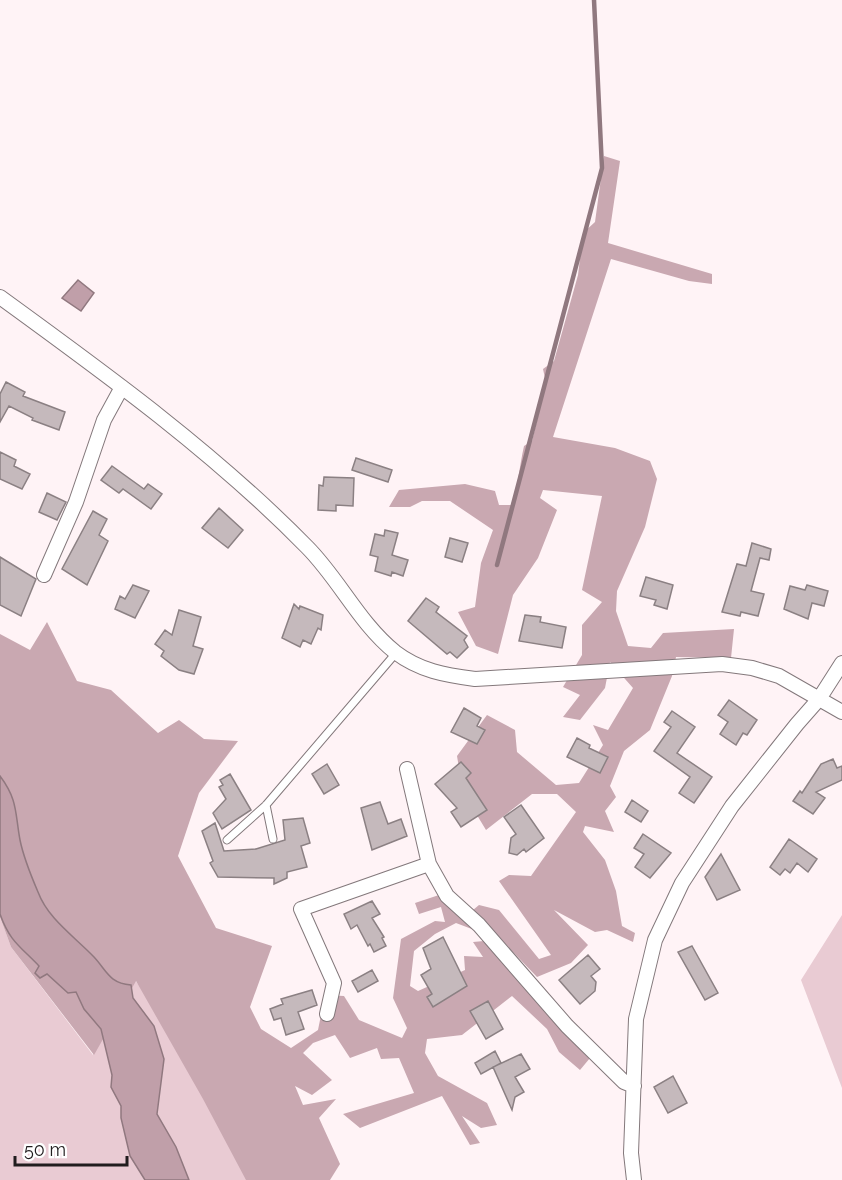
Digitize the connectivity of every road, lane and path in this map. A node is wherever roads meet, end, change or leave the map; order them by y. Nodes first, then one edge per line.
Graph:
1 (0, 297) edge
2 (122, 387) junction
3 (44, 575) dead end
4 (396, 653) junction
5 (842, 663) edge
6 (819, 699) junction
7 (842, 712) edge
8 (407, 769) dead end
9 (266, 805) junction
10 (273, 839) dead end
11 (226, 840) dead end
12 (429, 864) junction
13 (327, 1014) dead end
14 (634, 1086) junction
15 (634, 1180) edge

1 - 2 street
2 - 3 street
2 - 4 street
4 - 6 street
4 - 9 lane
5 - 6 street
6 - 7 street
6 - 14 street
8 - 12 street
9 - 10 lane
9 - 11 lane
12 - 13 street
12 - 14 street
14 - 15 street

